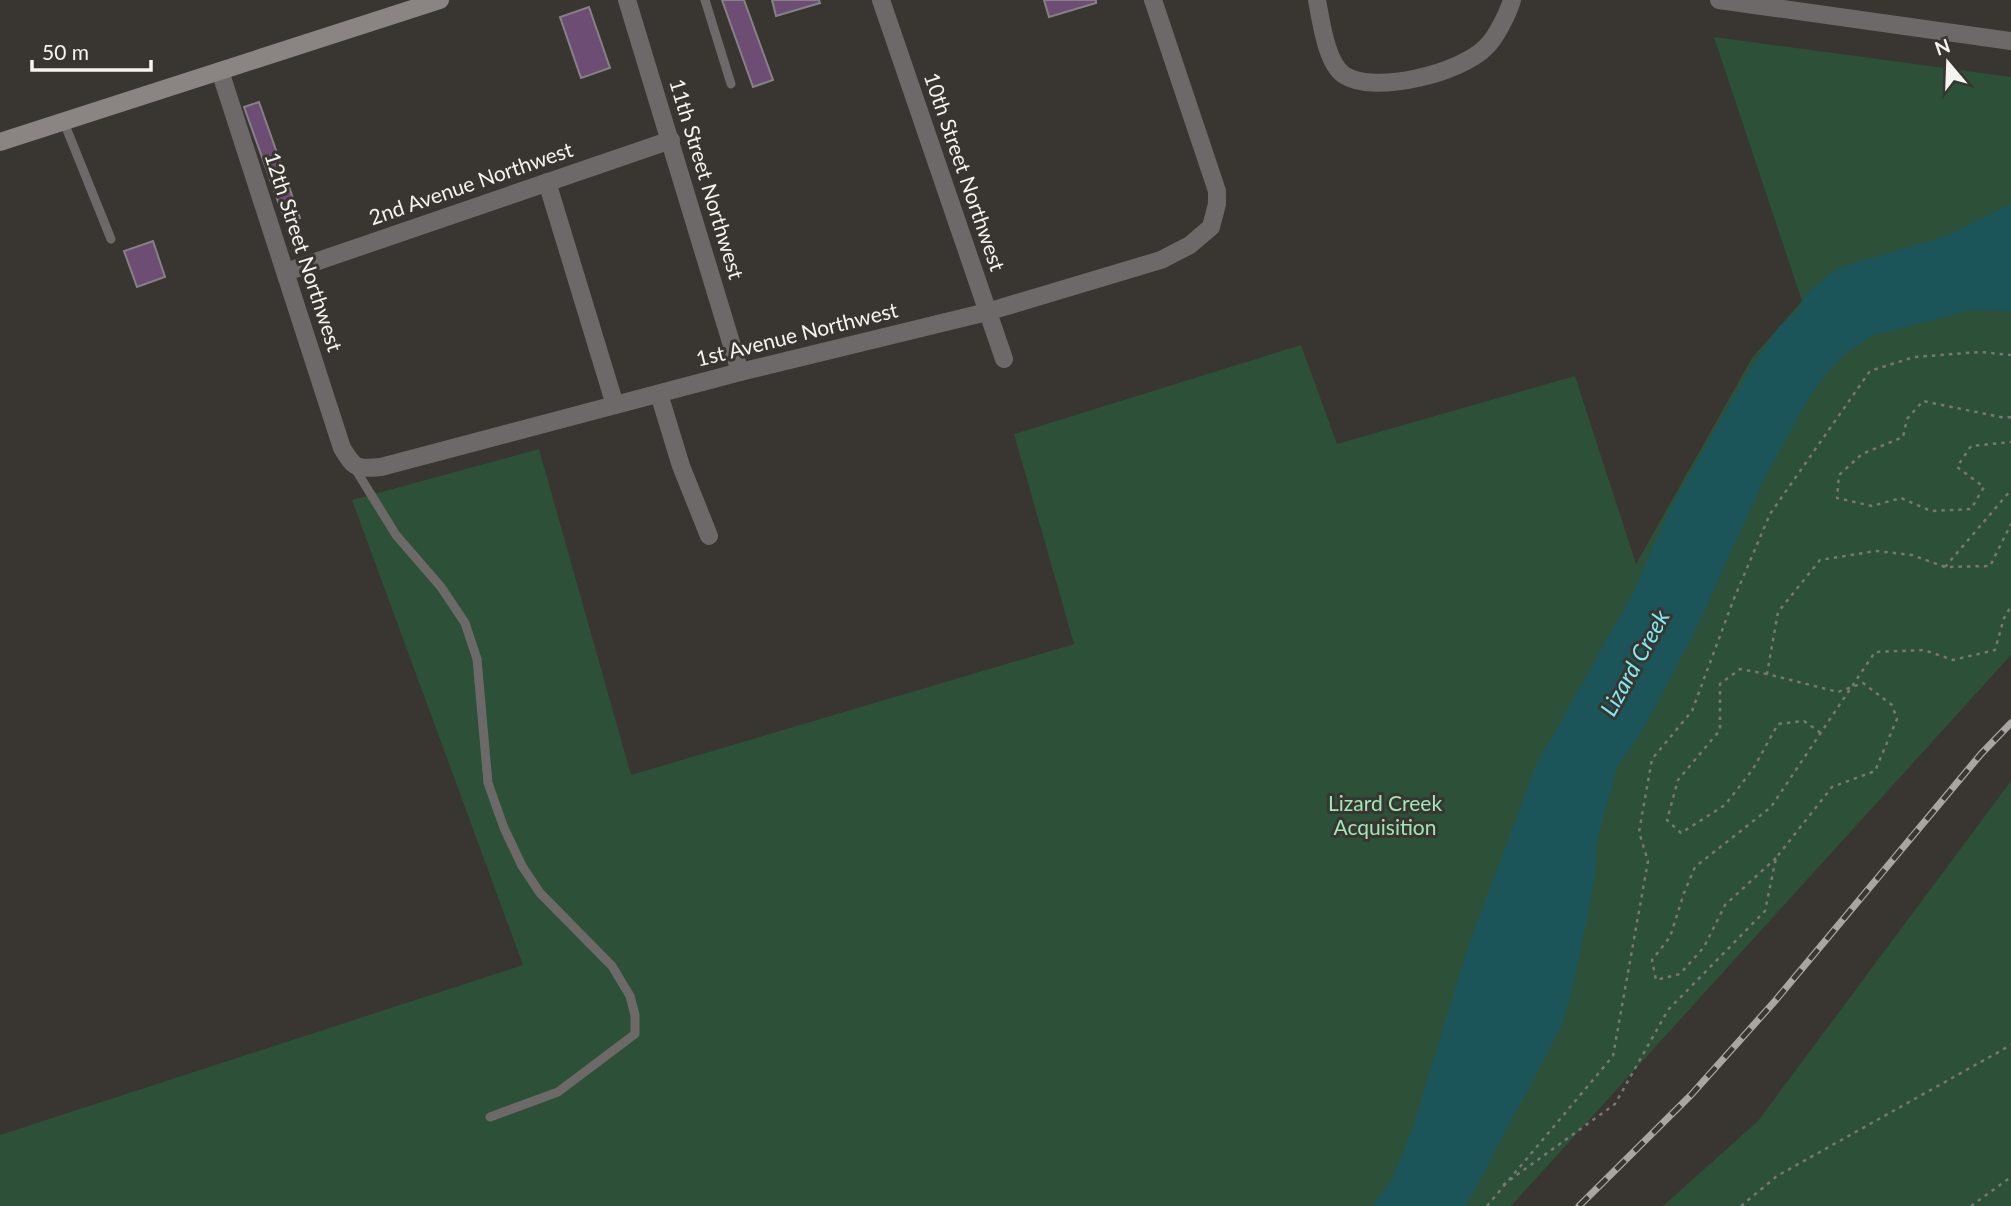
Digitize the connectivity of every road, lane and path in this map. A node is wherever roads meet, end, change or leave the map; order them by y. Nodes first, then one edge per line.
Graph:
1 (440, 0) edge
2 (627, 0) edge
3 (705, 0) edge
4 (881, 0) edge
5 (1153, 0) edge
6 (1317, 0) edge
7 (1512, 0) edge
8 (1719, 0) edge
9 (2011, 41) edge
10 (219, 71) junction
11 (731, 83) dead end
12 (63, 120) junction
13 (671, 140) junction
14 (0, 142) edge
15 (547, 182) junction
16 (111, 239) dead end
17 (286, 272) junction
18 (987, 312) junction
19 (2011, 355) edge
20 (1004, 359) dead end
21 (740, 372) junction
22 (659, 394) junction
23 (615, 405) junction
24 (2011, 417) edge
25 (2011, 442) edge
26 (353, 465) junction
27 (2011, 490) edge
28 (2011, 524) edge
29 (709, 536) dead end
30 (1945, 567) junction
31 (2011, 606) edge
32 (1767, 674) junction
33 (1850, 688) junction
34 (1822, 734) junction
35 (1776, 858) junction
36 (2011, 1045) edge
37 (490, 1117) dead end
38 (2011, 1177) edge
39 (1503, 1185) junction
40 (1487, 1206) edge
41 (1741, 1206) edge
42 (1971, 1206) edge

1 - 10 main road
2 - 13 street, 11th Street Northwest
3 - 11 lane
4 - 18 street, 10th Street Northwest
5 - 18 street, 1st Avenue Northwest
6 - 7 street
8 - 9 street
10 - 12 main road
10 - 17 street, 12th Street Northwest
12 - 14 main road
12 - 16 lane
13 - 15 street, 2nd Avenue Northwest
13 - 21 street, 11th Street Northwest
15 - 17 street, 2nd Avenue Northwest
15 - 23 street
17 - 26 street, 12th Street Northwest
18 - 20 street, 10th Street Northwest
18 - 21 street, 1st Avenue Northwest
19 - 39 path
21 - 22 street, 1st Avenue Northwest
22 - 23 street, 1st Avenue Northwest
22 - 29 street
23 - 26 street, 1st Avenue Northwest
24 - 25 path
26 - 37 lane
27 - 30 path
28 - 30 path
30 - 32 path
31 - 33 path
32 - 33 path
32 - 34 path
33 - 34 path
33 - 35 path
34 - 35 path
35 - 39 path
36 - 41 path
38 - 42 path
39 - 40 path

